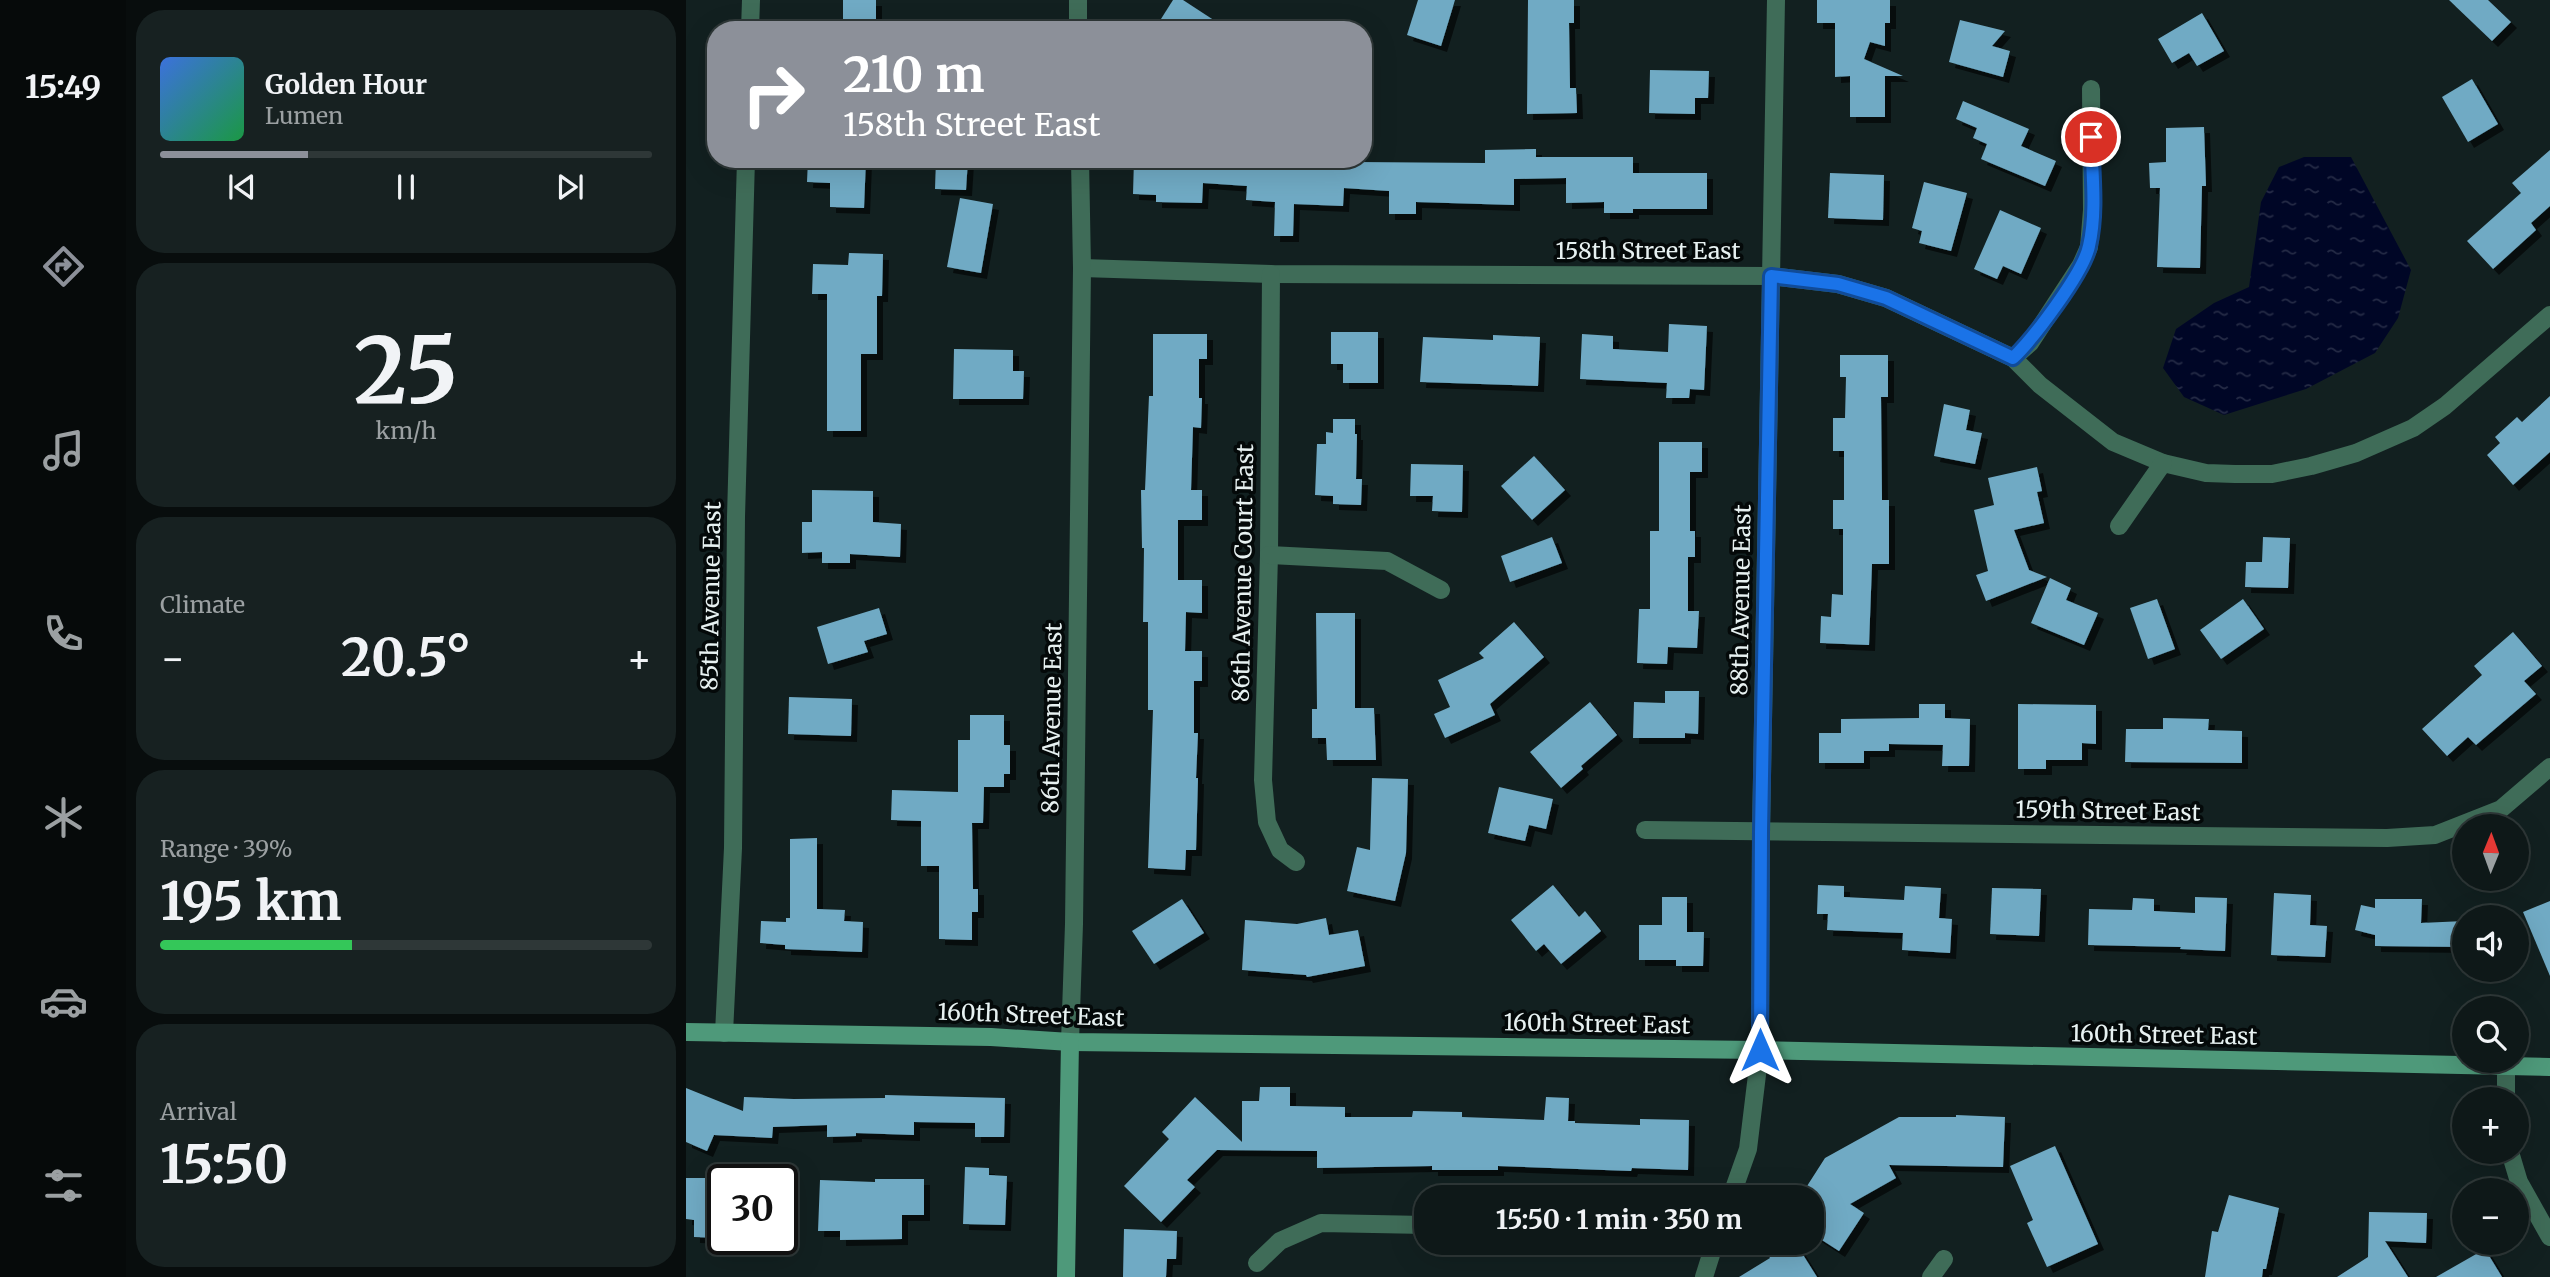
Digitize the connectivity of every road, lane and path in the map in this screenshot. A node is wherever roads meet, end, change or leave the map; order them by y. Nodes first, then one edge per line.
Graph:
1 (751, 0) edge
2 (1078, 0) edge
3 (1776, 0) edge
4 (750, 21) edge
5 (1078, 21) edge
6 (2091, 89) dead end
7 (746, 168) edge
8 (1080, 168) edge
9 (1082, 268) junction
10 (1271, 274) junction
11 (1771, 276) junction
12 (2550, 316) edge
13 (2013, 358) junction
14 (2163, 463) junction
15 (2119, 526) dead end
16 (1269, 555) junction
17 (1441, 590) dead end
18 (2550, 767) edge
19 (1645, 830) dead end
20 (1761, 832) junction
21 (1296, 862) dead end
22 (686, 1032) edge
23 (724, 1033) junction
24 (1070, 1042) junction
25 (1760, 1050) junction
26 (2452, 1065) edge
27 (2529, 1067) edge
28 (2550, 1067) edge
29 (2514, 1164) edge
30 (1735, 1185) edge
31 (1414, 1225) edge
32 (2550, 1237) edge
33 (1711, 1255) edge
34 (1944, 1259) dead end
35 (1257, 1263) dead end
36 (1066, 1277) edge
37 (1704, 1277) edge
38 (1931, 1277) edge

1 - 4 street
2 - 5 street
3 - 11 street, 88th Avenue East
6 - 13 street
7 - 23 street, 85th Avenue East
8 - 9 street, 86th Avenue East
9 - 10 street, 158th Street East
9 - 24 street, 86th Avenue East
10 - 11 street, 158th Street East
10 - 16 street, 86th Avenue Court East
11 - 13 street, 158th Street East
11 - 20 street, 88th Avenue East
12 - 14 street, 158th Street East
13 - 14 street, 158th Street East
14 - 15 street
16 - 17 street
16 - 21 street, 86th Avenue Court East
18 - 20 street, 159th Street East
19 - 20 street, 159th Street East
20 - 25 street, 88th Avenue East
22 - 23 main road, 160th Street East
23 - 24 main road, 160th Street East
24 - 25 main road, 160th Street East
24 - 36 main road, 86th Avenue East
25 - 26 main road, 160th Street East
25 - 30 street, 88th Avenue East
27 - 28 main road, 160th Street East
29 - 32 street
31 - 35 street
33 - 37 street
34 - 38 street

